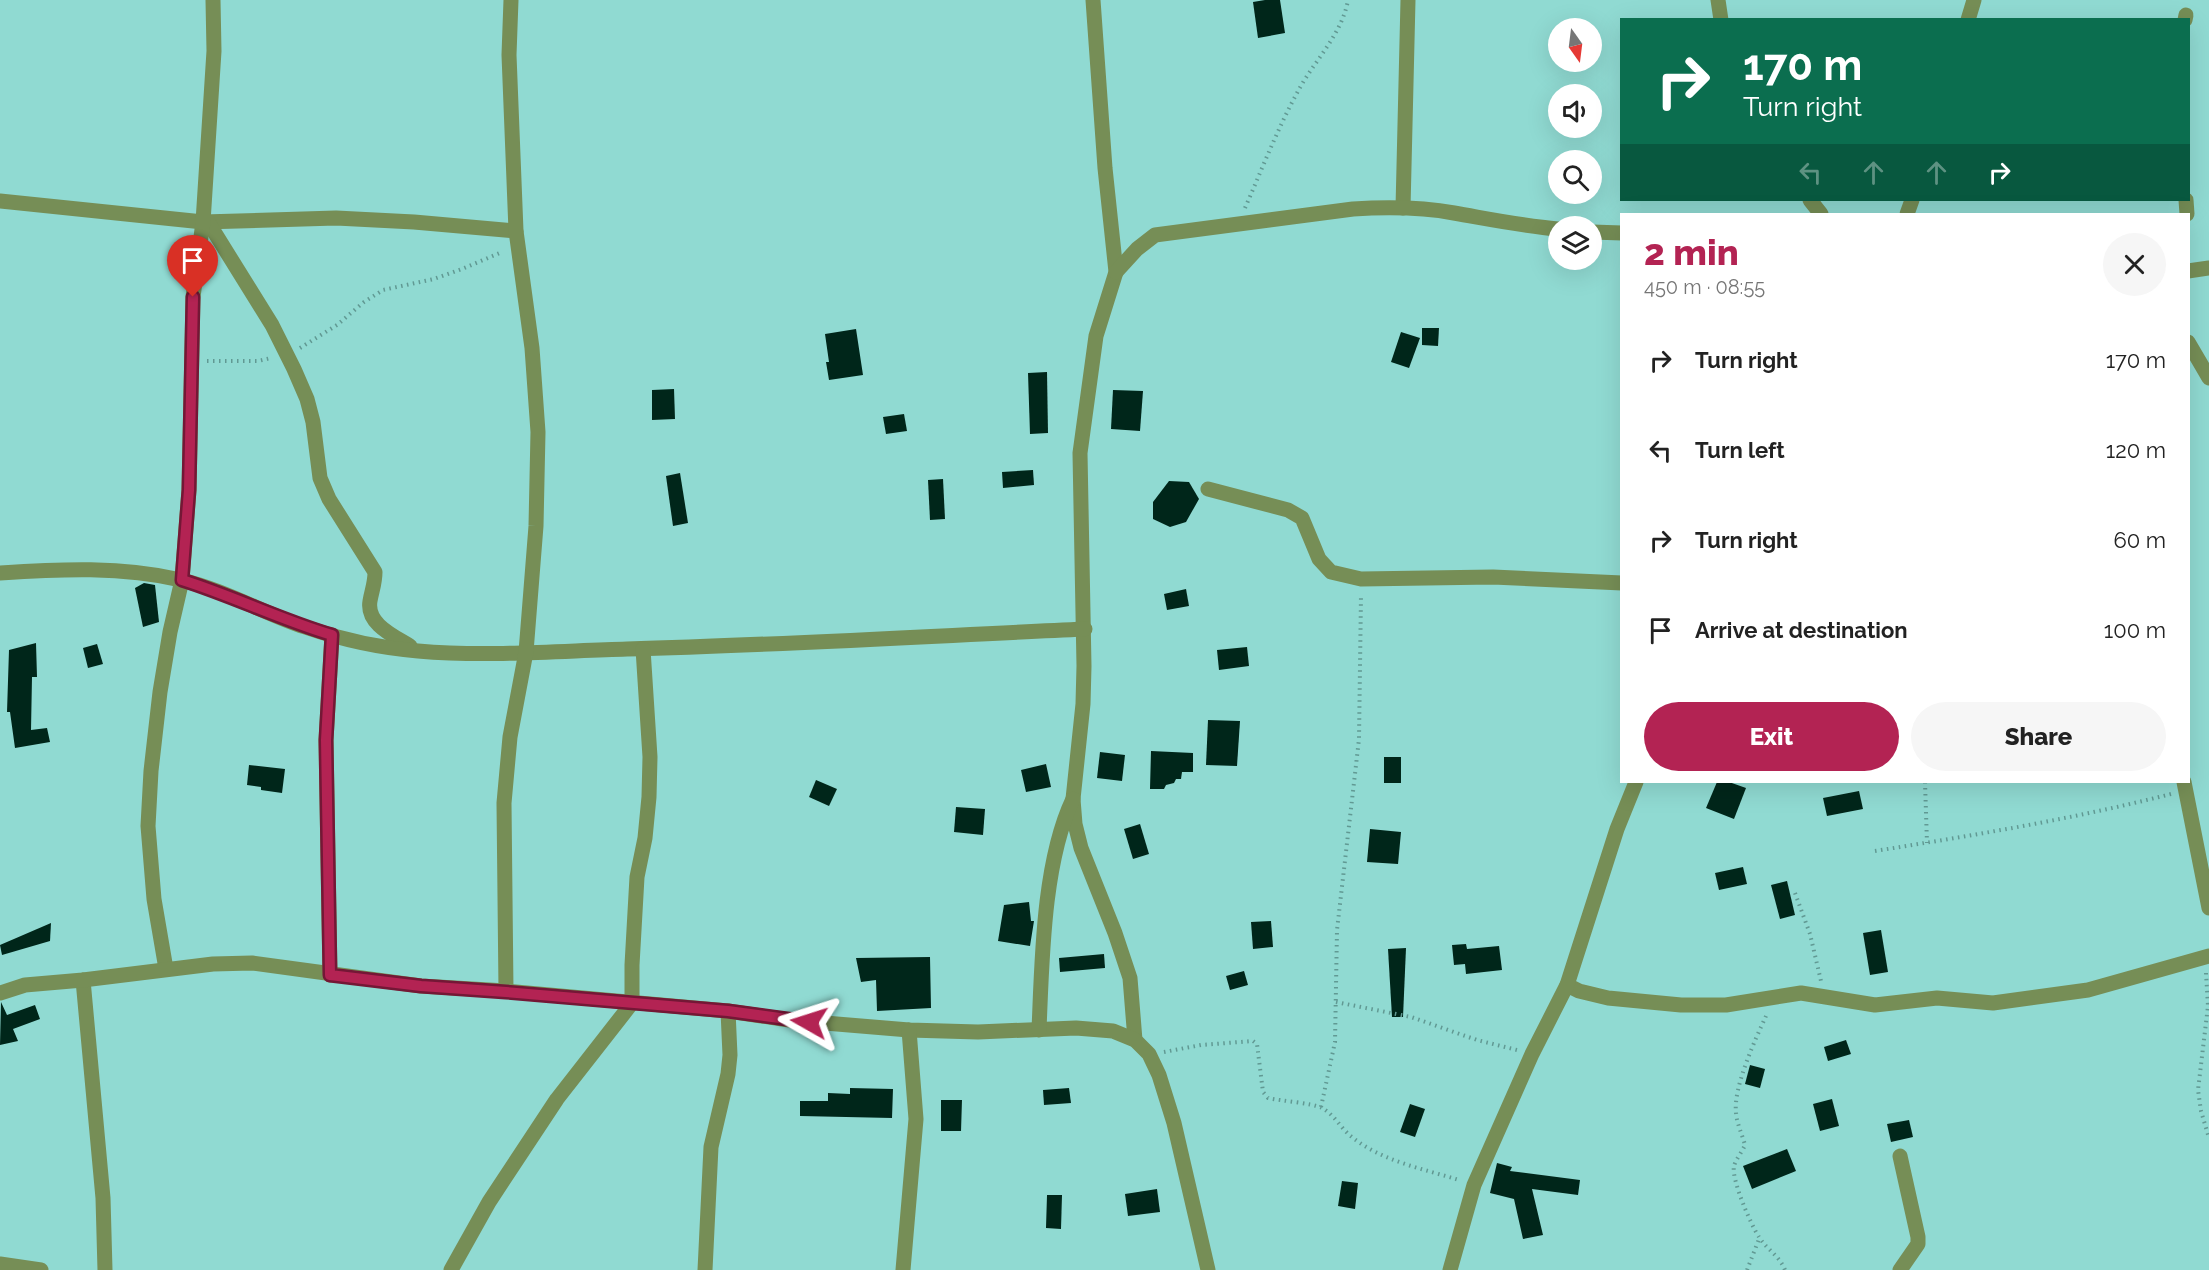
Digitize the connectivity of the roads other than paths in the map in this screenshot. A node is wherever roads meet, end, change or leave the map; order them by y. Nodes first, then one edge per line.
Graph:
1 (213, 0) edge
2 (511, 0) edge
3 (1093, 0) edge
4 (1408, 0) edge
5 (1718, 0) edge
6 (1974, 0) edge
7 (1721, 18) edge
8 (1969, 18) edge
9 (0, 201) edge
10 (1810, 201) edge
11 (1404, 208) junction
12 (1820, 213) edge
13 (205, 222) junction
14 (1548, 228) edge
15 (1602, 232) edge
16 (1620, 233) edge
17 (517, 238) junction
18 (2209, 268) edge
19 (2190, 271) edge
20 (1116, 272) junction
21 (2190, 345) edge
22 (2209, 378) edge
23 (1208, 489) dead end
24 (0, 573) edge
25 (182, 580) junction
26 (1620, 583) edge
27 (1085, 629) junction
28 (332, 635) junction
29 (643, 649) junction
30 (418, 651) junction
31 (526, 652) junction
32 (1636, 783) edge
33 (2185, 786) edge
34 (1073, 798) junction
35 (2209, 909) edge
36 (2207, 956) edge
37 (166, 969) junction
38 (330, 975) junction
39 (83, 980) junction
40 (1567, 985) junction
41 (506, 992) junction
42 (0, 993) edge
43 (632, 1003) junction
44 (728, 1011) junction
45 (909, 1030) junction
46 (1039, 1030) junction
47 (1135, 1040) junction
48 (1900, 1156) dead end
49 (0, 1264) edge
50 (41, 1270) edge
51 (105, 1270) edge
52 (451, 1270) edge
53 (705, 1270) edge
54 (903, 1270) edge
55 (1208, 1270) edge
56 (1450, 1270) edge
57 (1900, 1270) edge

1 - 13 street
2 - 17 street
3 - 20 street
4 - 11 street
5 - 7 street
6 - 8 street
9 - 13 street
10 - 12 street
11 - 14 street
11 - 20 street
13 - 17 street
13 - 25 street
13 - 30 street
15 - 16 street
17 - 31 street
18 - 19 street
20 - 27 street
21 - 22 street
23 - 26 street
24 - 25 street
25 - 28 street
25 - 37 street
27 - 29 street
27 - 34 street
28 - 30 street
28 - 38 street
29 - 31 street
29 - 43 street
30 - 31 street
31 - 41 street
32 - 40 street
33 - 35 street
34 - 46 street
34 - 47 street
36 - 40 street
37 - 38 street
37 - 39 street
38 - 41 street
39 - 42 street
39 - 51 street
40 - 56 street
41 - 43 street
43 - 44 street
43 - 52 street
44 - 45 street
44 - 53 street
45 - 46 street
45 - 54 street
46 - 47 street
47 - 55 street
48 - 57 street
49 - 50 street

